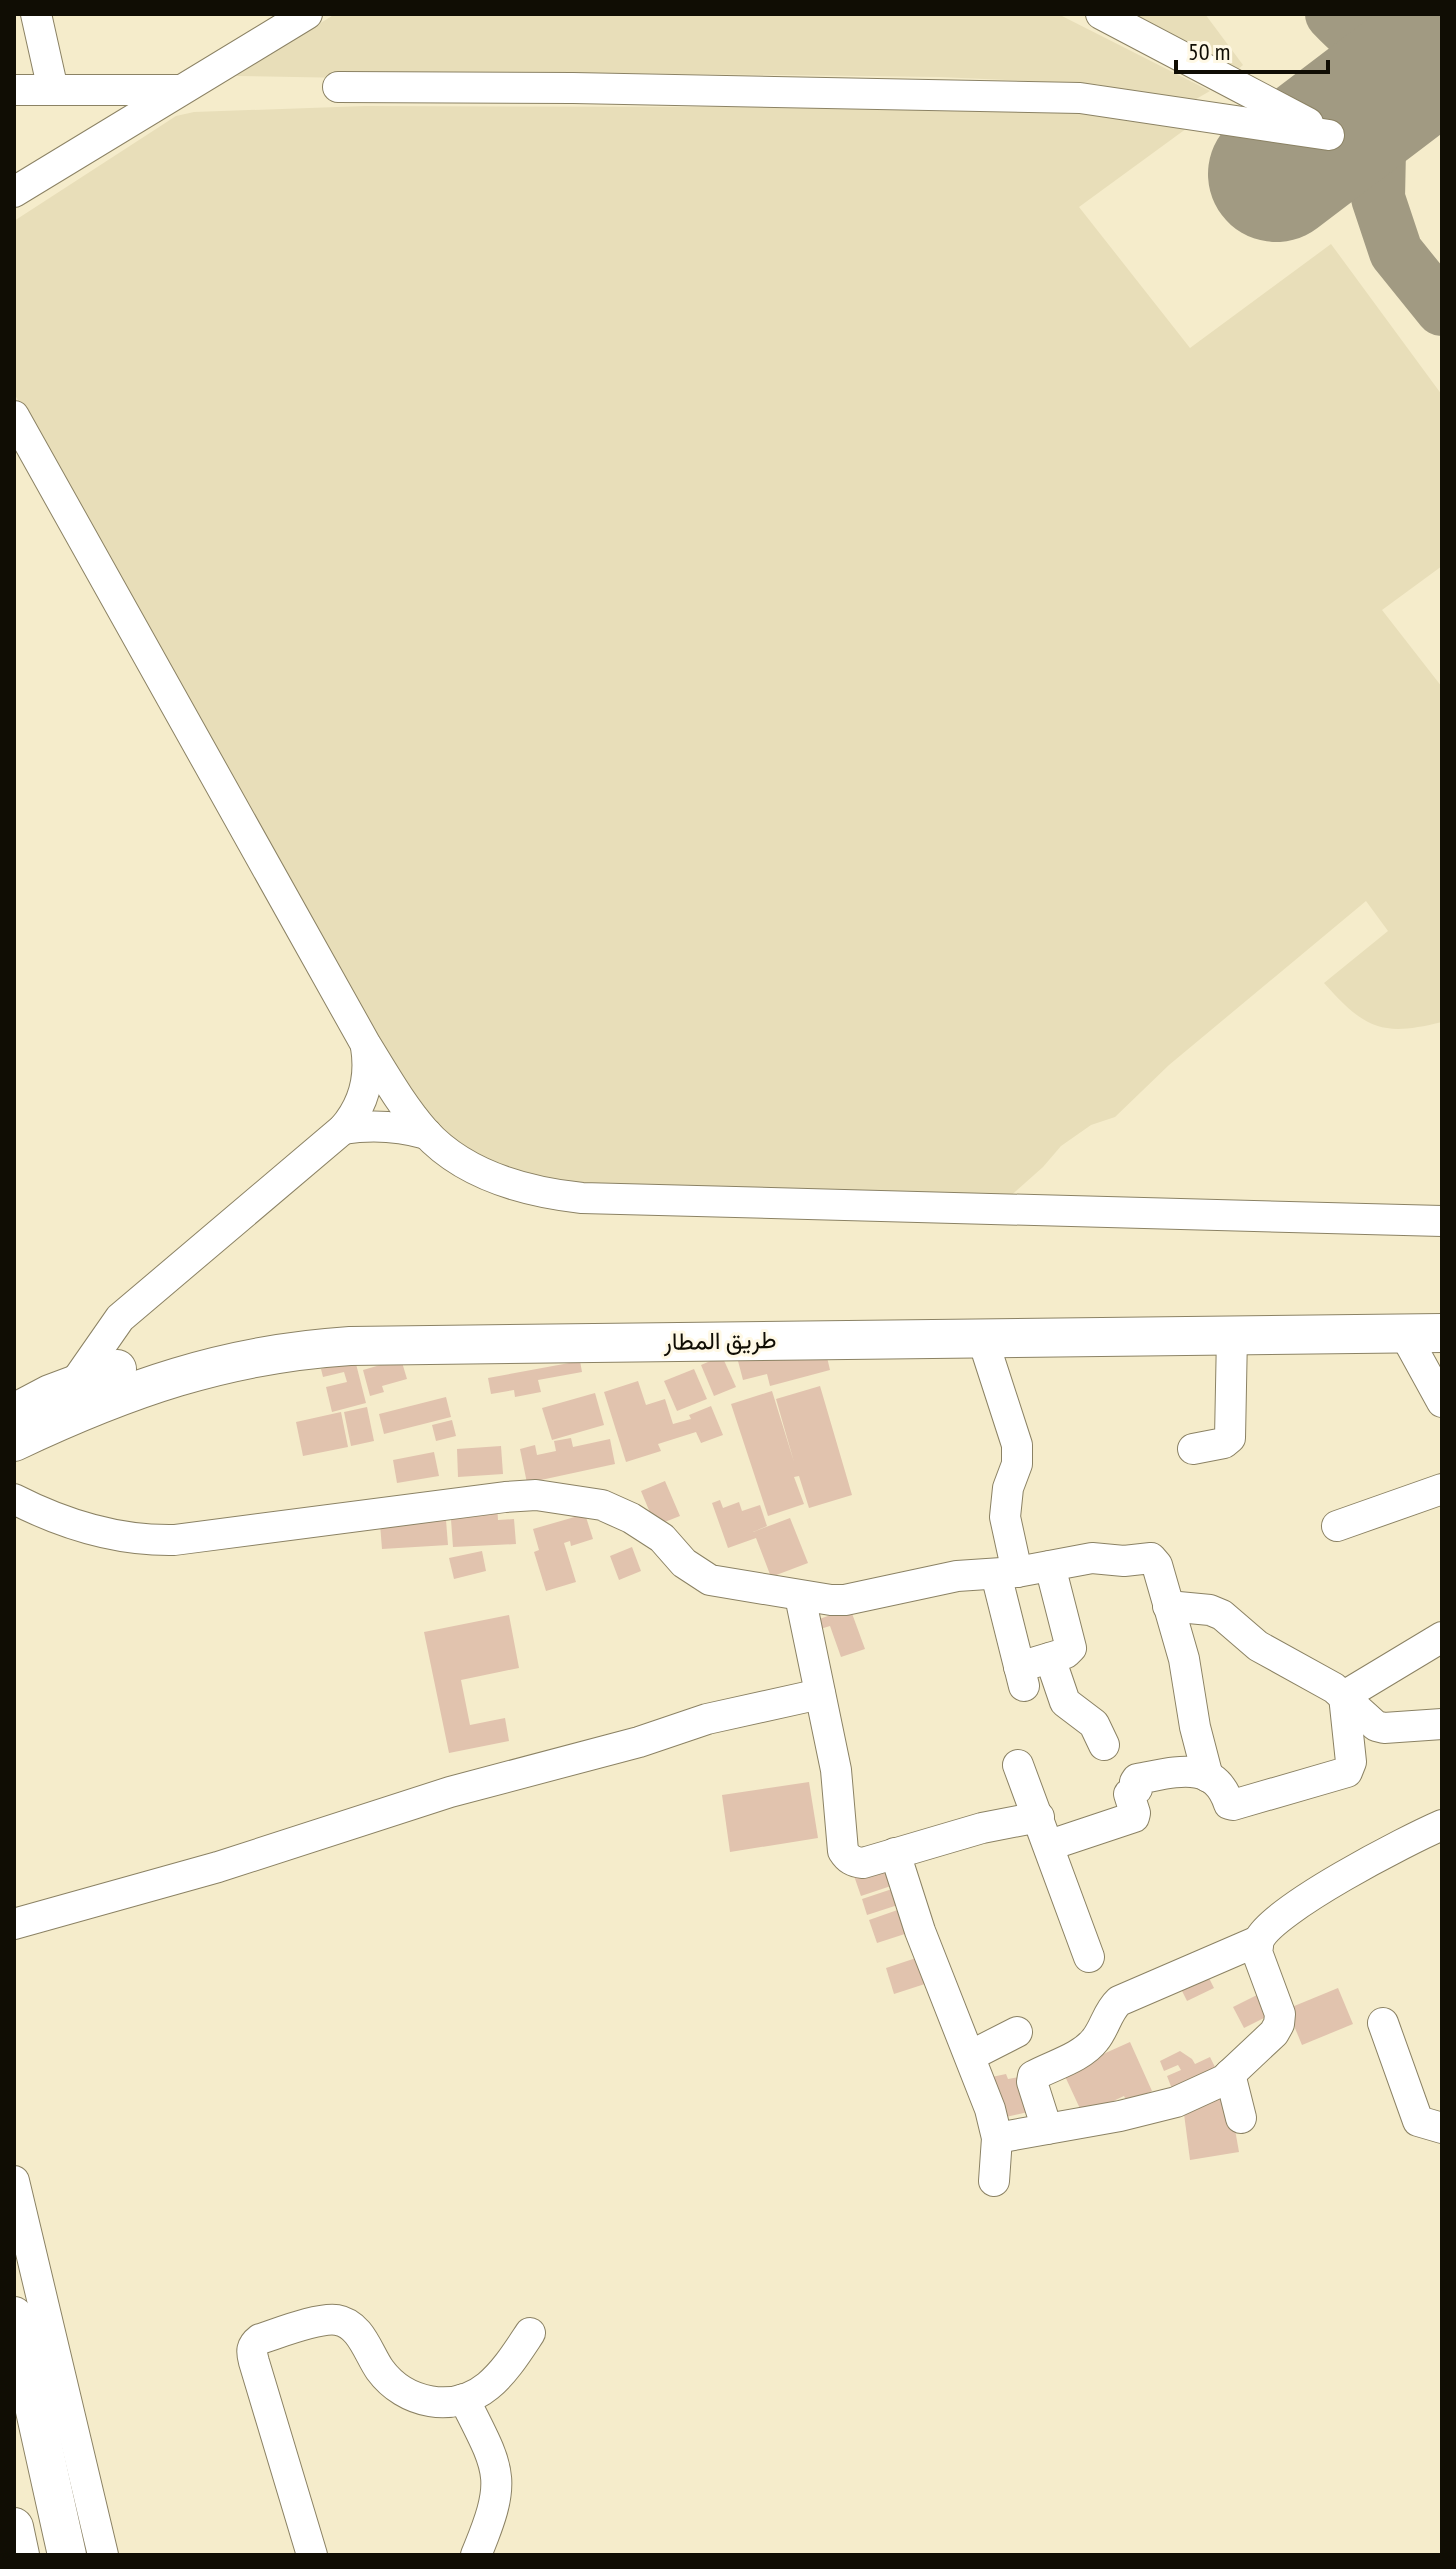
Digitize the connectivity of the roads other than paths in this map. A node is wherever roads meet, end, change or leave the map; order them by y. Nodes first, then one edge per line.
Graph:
1 (36, 14) edge
2 (307, 14) edge
3 (1101, 14) edge
4 (338, 87) dead end
5 (14, 90) edge
6 (53, 90) junction
7 (181, 90) junction
8 (14, 192) edge
9 (14, 416) edge
10 (366, 1045) junction
11 (343, 1129) junction
12 (427, 1134) junction
13 (1442, 1221) edge
14 (1442, 1310) edge
15 (1404, 1333) junction
16 (1442, 1333) edge
17 (1232, 1335) junction
18 (982, 1337) junction
19 (79, 1396) junction
20 (1442, 1402) edge
21 (14, 1413) edge
22 (14, 1442) edge
23 (1193, 1449) dead end
24 (1442, 1489) edge
25 (14, 1499) edge
26 (1337, 1526) dead end
27 (1050, 1566) junction
28 (1007, 1573) junction
29 (800, 1596) junction
30 (1168, 1606) junction
31 (1442, 1637) edge
32 (1050, 1658) junction
33 (820, 1694) junction
34 (1344, 1696) junction
35 (1442, 1724) edge
36 (1123, 1762) junction
37 (1018, 1765) dead end
38 (1208, 1777) junction
39 (1442, 1825) edge
40 (1044, 1831) junction
41 (895, 1853) junction
42 (14, 1924) edge
43 (1258, 1941) junction
44 (1089, 1957) dead end
45 (1383, 2023) dead end
46 (1017, 2032) dead end
47 (970, 2056) junction
48 (1230, 2074) junction
49 (1241, 2118) dead end
50 (1442, 2128) edge
51 (1047, 2129) junction
52 (997, 2138) junction
53 (14, 2181) edge
54 (994, 2181) dead end
55 (14, 2316) edge
56 (530, 2333) dead end
57 (464, 2399) junction
58 (14, 2527) edge
59 (20, 2555) edge
60 (67, 2555) edge
61 (103, 2555) edge
62 (312, 2555) edge
63 (476, 2555) edge

1 - 6 street
2 - 7 street
3 - 4 street
5 - 6 street
6 - 7 street
7 - 8 street
9 - 10 street
10 - 11 street
10 - 12 street
11 - 12 street
11 - 19 street
12 - 13 street
14 - 19 main road, طريق المطار
15 - 16 main road, طريق المطار
15 - 17 main road, طريق المطار
15 - 20 street
17 - 18 main road, طريق المطار
17 - 23 street
18 - 19 main road, طريق المطار
18 - 28 street
19 - 21 main road, طريق المطار
19 - 22 main road, طريق المطار
24 - 26 street
25 - 29 street
27 - 28 street
27 - 30 street
27 - 32 street
28 - 29 street
28 - 32 street
29 - 33 street
30 - 34 street
30 - 38 street
31 - 34 street
32 - 36 street
33 - 41 street
33 - 42 street
34 - 35 street
34 - 38 street
36 - 38 street
36 - 40 street
37 - 40 street
39 - 43 street
40 - 41 street
40 - 44 street
41 - 47 street
43 - 48 street
43 - 51 street
45 - 50 street
46 - 47 street
47 - 52 street
48 - 49 street
48 - 51 street
51 - 52 street
52 - 54 street
53 - 61 street
55 - 60 main road
56 - 57 street
57 - 62 street
57 - 63 street
58 - 59 main road

